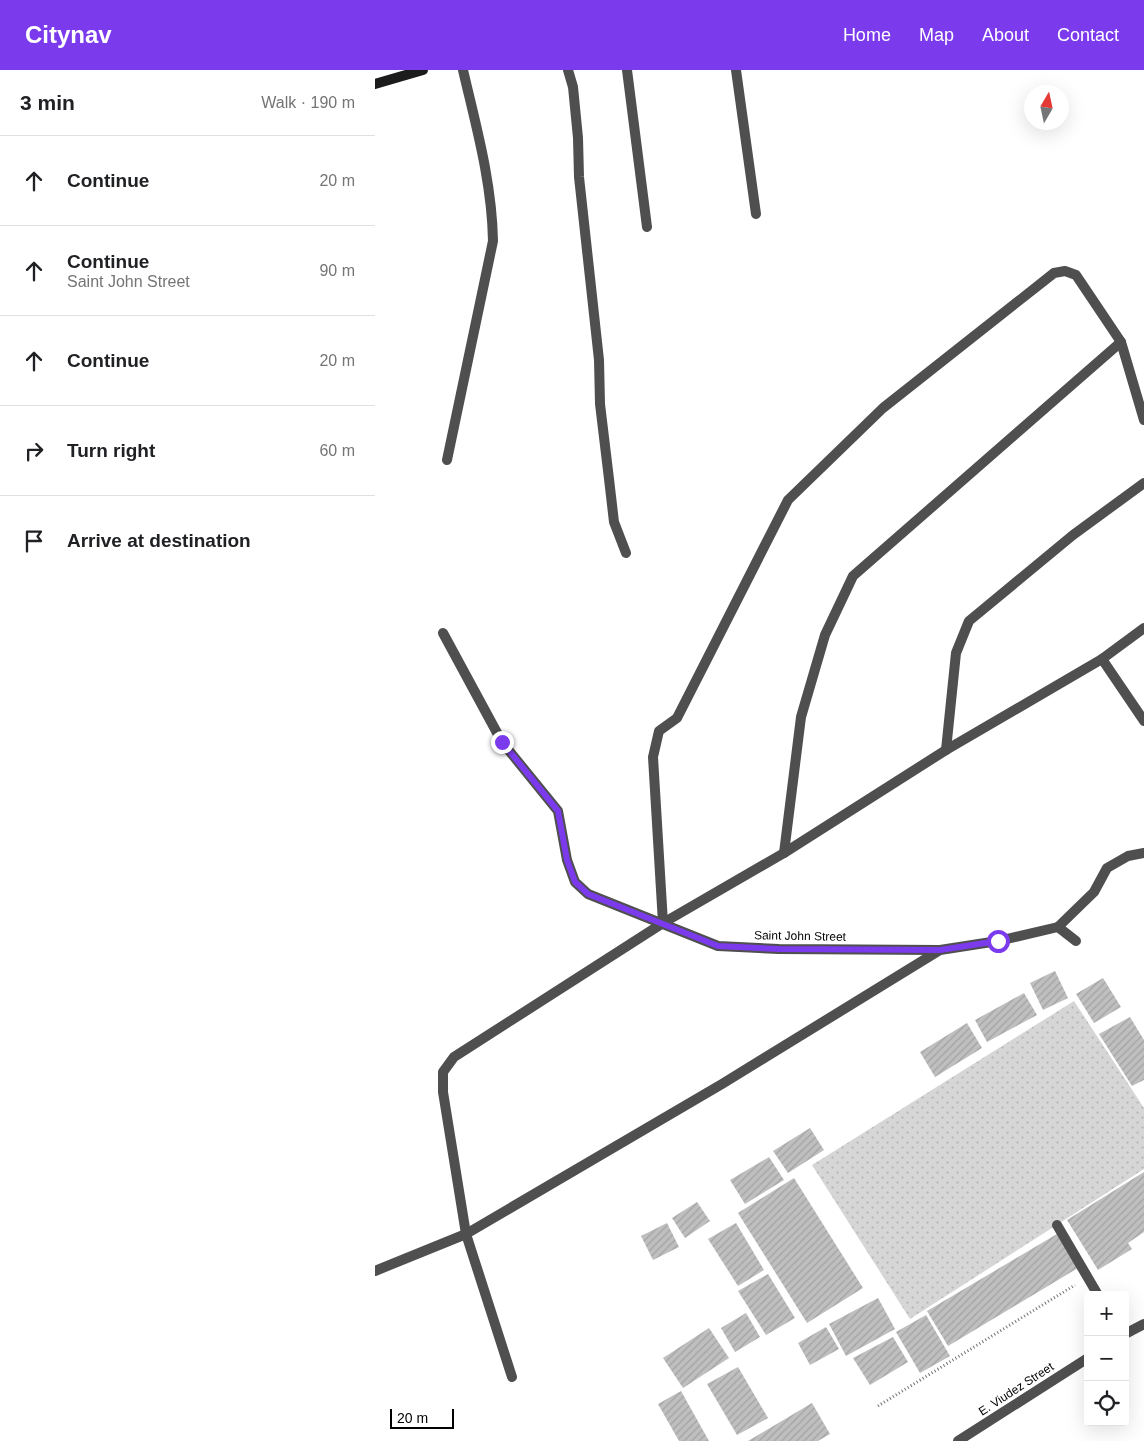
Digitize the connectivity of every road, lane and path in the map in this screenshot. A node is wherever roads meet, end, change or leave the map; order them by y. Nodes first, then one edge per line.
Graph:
1 (423, 70) edge
2 (463, 70) edge
3 (568, 70) edge
4 (627, 70) edge
5 (736, 70) edge
6 (375, 84) edge
7 (756, 214) dead end
8 (647, 227) dead end
9 (1121, 342) junction
10 (1144, 420) edge
11 (447, 460) dead end
12 (1144, 483) edge
13 (626, 553) dead end
14 (1144, 628) edge
15 (443, 633) dead end
16 (1102, 659) junction
17 (1144, 722) edge
18 (946, 750) junction
19 (784, 853) junction
20 (1144, 853) edge
21 (663, 923) junction
22 (1058, 927) junction
23 (1076, 941) dead end
24 (940, 950) junction
25 (1057, 1225) dead end
26 (466, 1234) junction
27 (375, 1271) edge
28 (1088, 1277) junction
29 (1096, 1291) edge
30 (1144, 1324) edge
31 (1129, 1332) edge
32 (1084, 1361) edge
33 (512, 1378) dead end
34 (878, 1406) dead end
35 (958, 1441) edge

1 - 6 street
2 - 11 street
3 - 13 street
4 - 8 street
5 - 7 street
9 - 10 street
9 - 19 street
9 - 21 street
12 - 18 street
14 - 16 street
15 - 21 street, Saint John Street
16 - 17 street
16 - 18 street
18 - 19 street
19 - 21 street
20 - 22 street
21 - 24 street, Saint John Street
21 - 26 street
22 - 23 street
22 - 24 street
24 - 26 street
25 - 28 street
26 - 27 street
26 - 33 street
28 - 29 street
28 - 34 path
30 - 31 street
32 - 35 street, E. Viudez Street

